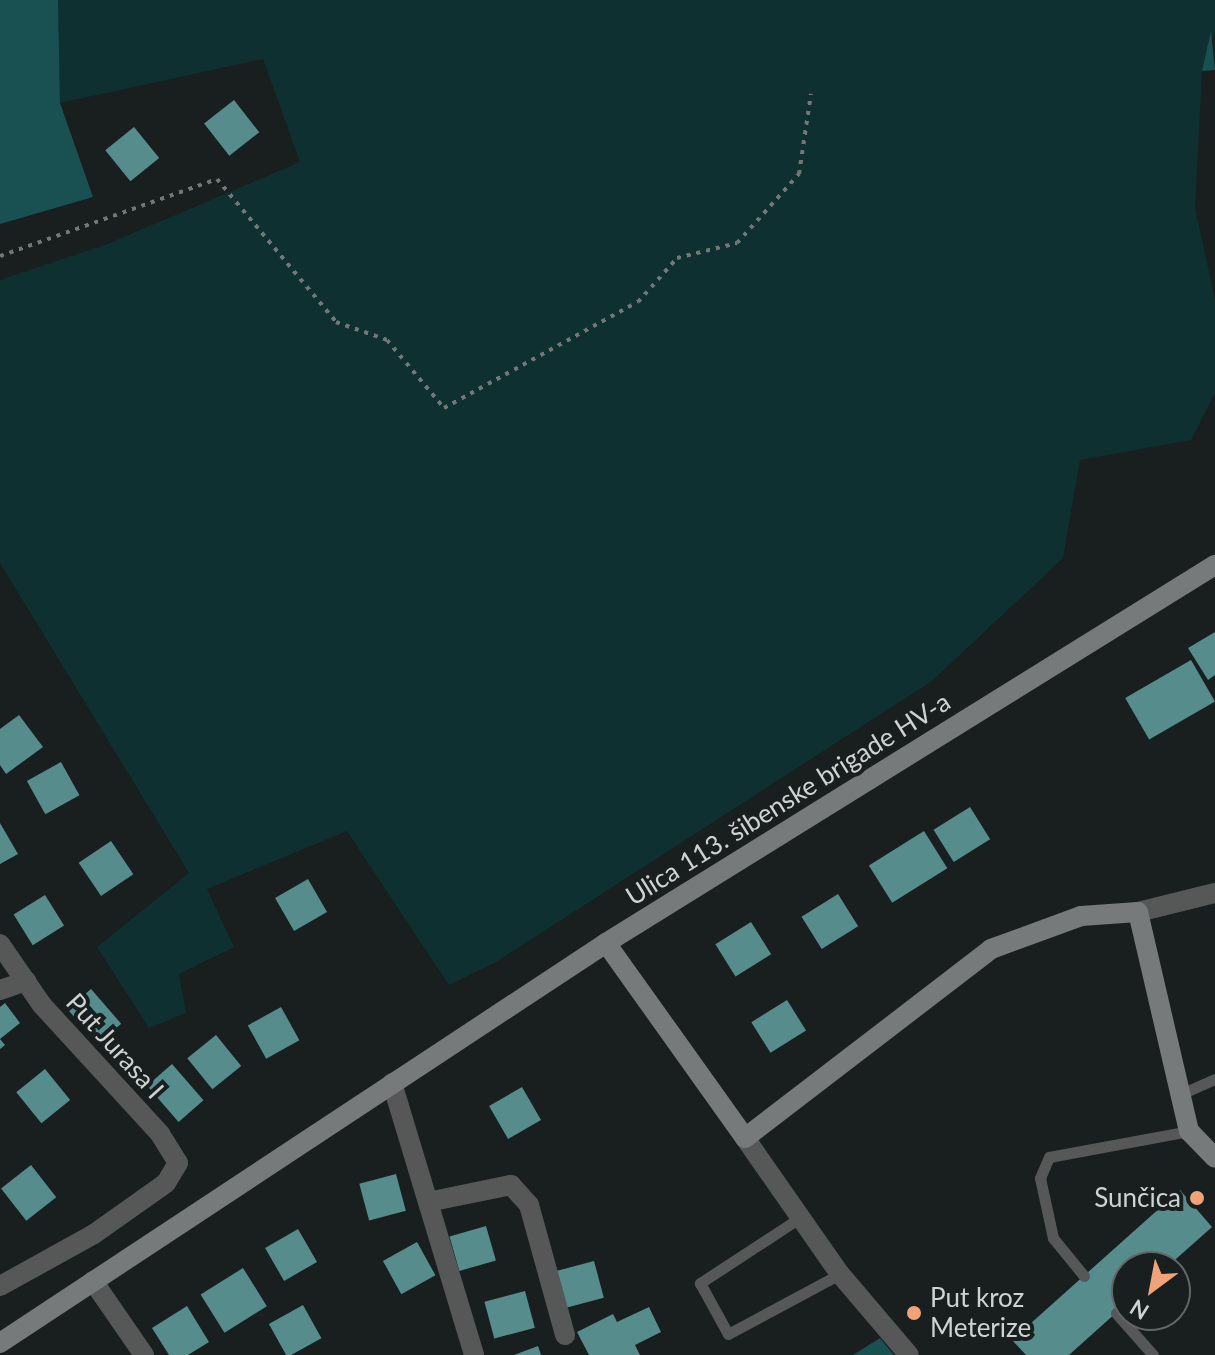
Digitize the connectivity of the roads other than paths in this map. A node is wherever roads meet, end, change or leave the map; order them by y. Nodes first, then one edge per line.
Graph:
1 (1215, 565) edge
2 (1215, 893) edge
3 (1138, 912) junction
4 (606, 943) junction
5 (0, 944) edge
6 (26, 981) junction
7 (0, 990) edge
8 (1215, 1079) edge
9 (392, 1083) junction
10 (1181, 1094) junction
11 (1189, 1131) junction
12 (745, 1138) junction
13 (1215, 1158) edge
14 (428, 1202) junction
15 (801, 1217) junction
16 (840, 1274) junction
17 (1084, 1276) dead end
18 (93, 1281) junction
19 (0, 1286) edge
20 (1132, 1331) edge
21 (565, 1335) dead end
22 (0, 1343) edge
23 (144, 1355) edge
24 (474, 1355) edge
25 (909, 1355) edge
26 (1153, 1355) edge

1 - 4 main road, Ulica 113. šibenske brigade HV-a
2 - 3 street
3 - 10 main road
3 - 12 main road
4 - 9 main road, Ulica 113. šibenske brigade HV-a
4 - 12 main road
5 - 6 street, Put Jurasa I
6 - 7 street
6 - 19 street, Put Jurasa I
8 - 10 lane
9 - 14 street
9 - 18 main road, Ulica 113. šibenske brigade HV-a
10 - 11 main road
11 - 13 main road
11 - 17 lane
12 - 15 street
14 - 21 street
14 - 24 street
15 - 16 street
15 - 16 lane
16 - 25 street
18 - 22 main road, Ulica 113. šibenske brigade HV-a
18 - 23 street
20 - 26 lane

